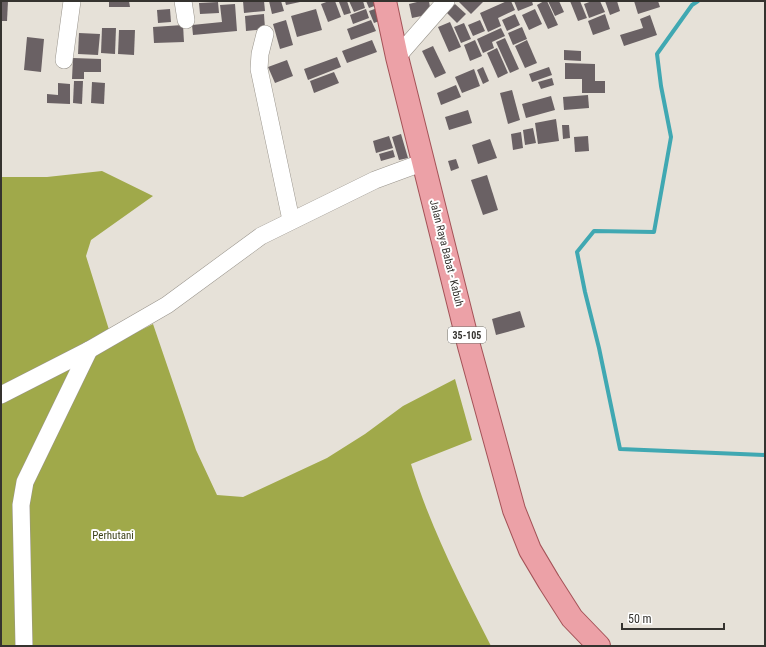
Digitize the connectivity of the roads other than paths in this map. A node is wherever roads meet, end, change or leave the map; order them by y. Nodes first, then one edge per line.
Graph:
1 (72, 1) edge
2 (182, 1) edge
3 (385, 1) edge
4 (446, 1) edge
5 (186, 20) dead end
6 (265, 34) dead end
7 (397, 57) junction
8 (64, 60) dead end
9 (424, 162) junction
10 (291, 220) junction
11 (89, 350) junction
12 (1, 395) edge
13 (24, 646) edge
14 (599, 646) edge

1 - 8 street
2 - 5 street
3 - 7 main road, Jalan Raya Babat - Kabuh / 35-105
4 - 7 street
6 - 10 street
7 - 9 main road, Jalan Raya Babat - Kabuh / 35-105
9 - 10 street
9 - 14 main road, Jalan Raya Babat - Kabuh / 35-105
10 - 11 street
11 - 12 street
11 - 13 street

